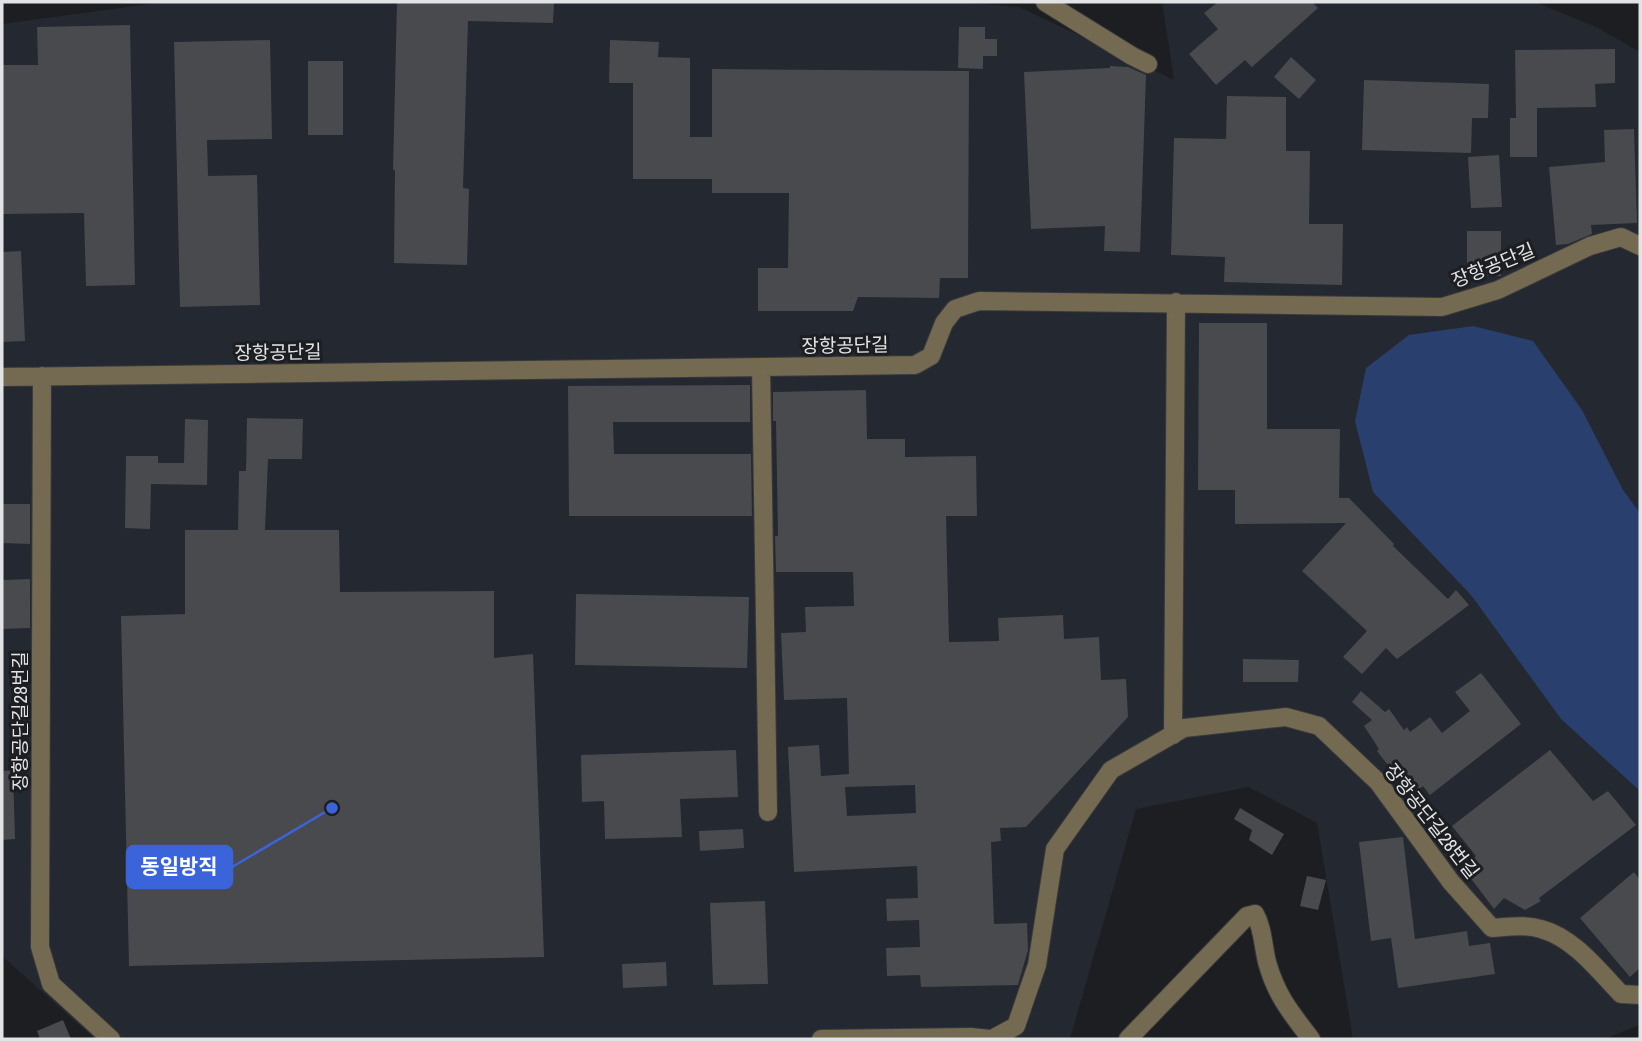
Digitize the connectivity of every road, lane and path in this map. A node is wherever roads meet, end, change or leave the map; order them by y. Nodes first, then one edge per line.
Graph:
1 (1045, 2) edge
2 (1148, 64) dead end
3 (1640, 246) edge
4 (1177, 302) junction
5 (761, 367) junction
6 (43, 376) junction
7 (2, 377) edge
8 (1173, 735) junction
9 (768, 812) dead end
10 (1640, 995) edge
11 (111, 1039) edge
12 (821, 1039) edge
13 (991, 1039) edge
14 (1128, 1039) edge
15 (1311, 1039) edge

1 - 2 street
3 - 4 street, 장항공단길
4 - 5 street, 장항공단길
4 - 8 street
5 - 6 street, 장항공단길
5 - 9 street
6 - 7 street, 장항공단길
6 - 11 street, 장항공단길28번길
8 - 10 street, 장항공단길28번길
8 - 13 street, 장항공단길28번길
12 - 13 street, 장항공단길28번길
14 - 15 street

